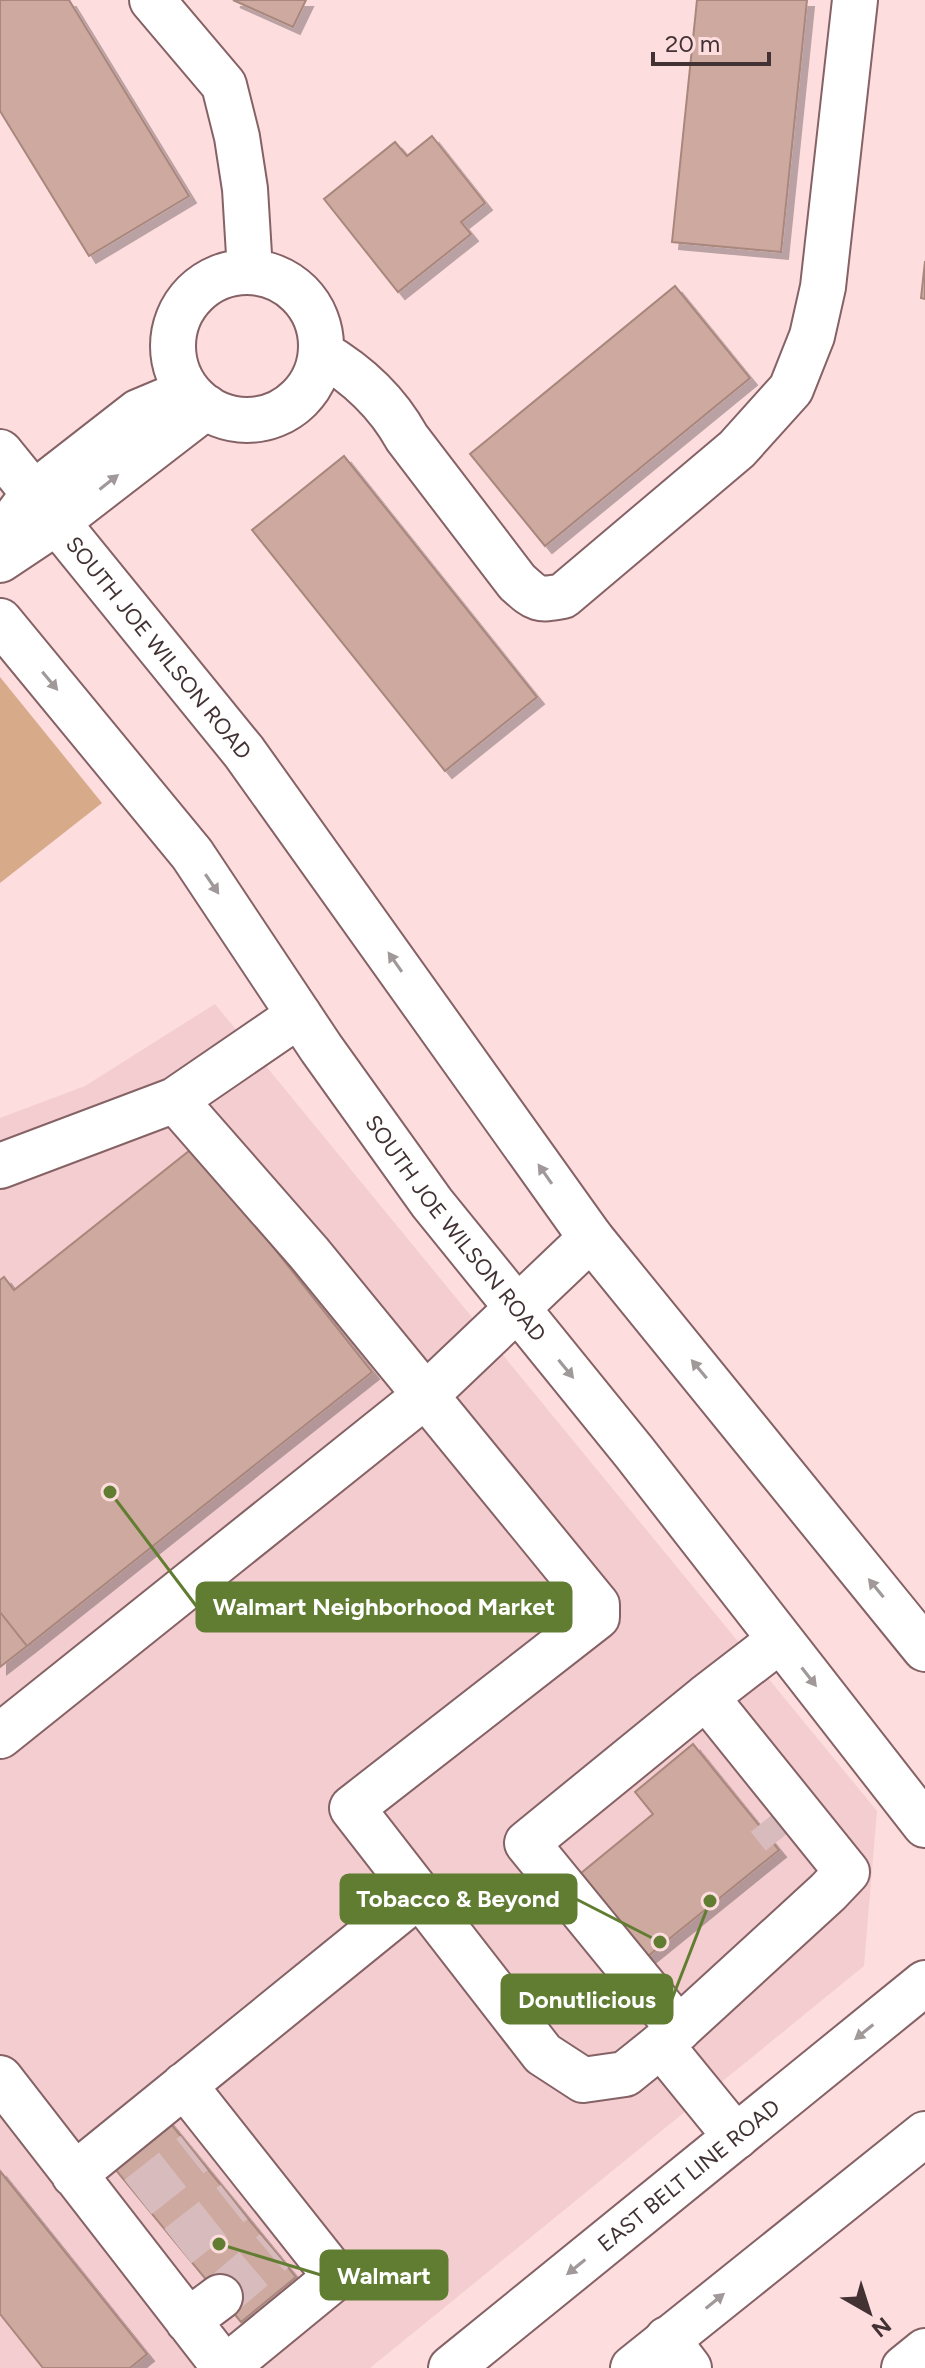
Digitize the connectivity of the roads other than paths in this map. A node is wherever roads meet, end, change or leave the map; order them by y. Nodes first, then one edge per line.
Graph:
1 (152, 0) edge
2 (855, 0) edge
3 (250, 271) junction
4 (321, 353) junction
5 (197, 399) junction
6 (0, 452) edge
7 (46, 508) junction
8 (0, 538) edge
9 (0, 560) edge
10 (0, 621) edge
11 (299, 1015) junction
12 (175, 1100) junction
13 (0, 1166) edge
14 (591, 1238) junction
15 (517, 1309) junction
16 (426, 1395) junction
17 (780, 1640) junction
18 (925, 1649) edge
19 (696, 1706) junction
20 (0, 1736) edge
21 (925, 1825) edge
22 (828, 1892) junction
23 (419, 1895) junction
24 (925, 1983) edge
25 (670, 2037) junction
26 (0, 2078) edge
27 (184, 2085) junction
28 (925, 2134) edge
29 (736, 2137) junction
30 (74, 2175) junction
31 (925, 2351) edge
32 (678, 2354) edge
33 (451, 2368) edge
34 (633, 2368) edge
35 (904, 2368) edge

1 - 3 main road
2 - 4 main road
3 - 4 main road
3 - 5 main road
4 - 5 main road
5 - 7 main road
6 - 7 main road, SOUTH JOE WILSON ROAD
7 - 8 main road
7 - 9 main road
14 -> 7 main road, SOUTH JOE WILSON ROAD
10 -> 11 main road, SOUTH JOE WILSON ROAD
11 - 12 main road
11 - 15 main road, SOUTH JOE WILSON ROAD
12 - 13 main road
12 - 16 main road
14 - 15 main road
18 -> 14 main road, SOUTH JOE WILSON ROAD
15 - 16 main road
15 -> 17 main road, SOUTH JOE WILSON ROAD
16 - 20 main road
16 - 23 main road
17 - 19 main road
17 -> 21 main road, SOUTH JOE WILSON ROAD
19 - 22 main road
19 - 22 main road
19 - 25 main road
22 - 25 main road
23 - 25 main road
23 - 27 main road
24 -> 29 main road, EAST BELT LINE ROAD
25 - 29 main road
26 - 30 main road
27 - 30 main road
27 - 30 main road
32 -> 28 main road
29 -> 33 main road, EAST BELT LINE ROAD
31 - 35 main road
32 - 34 main road

